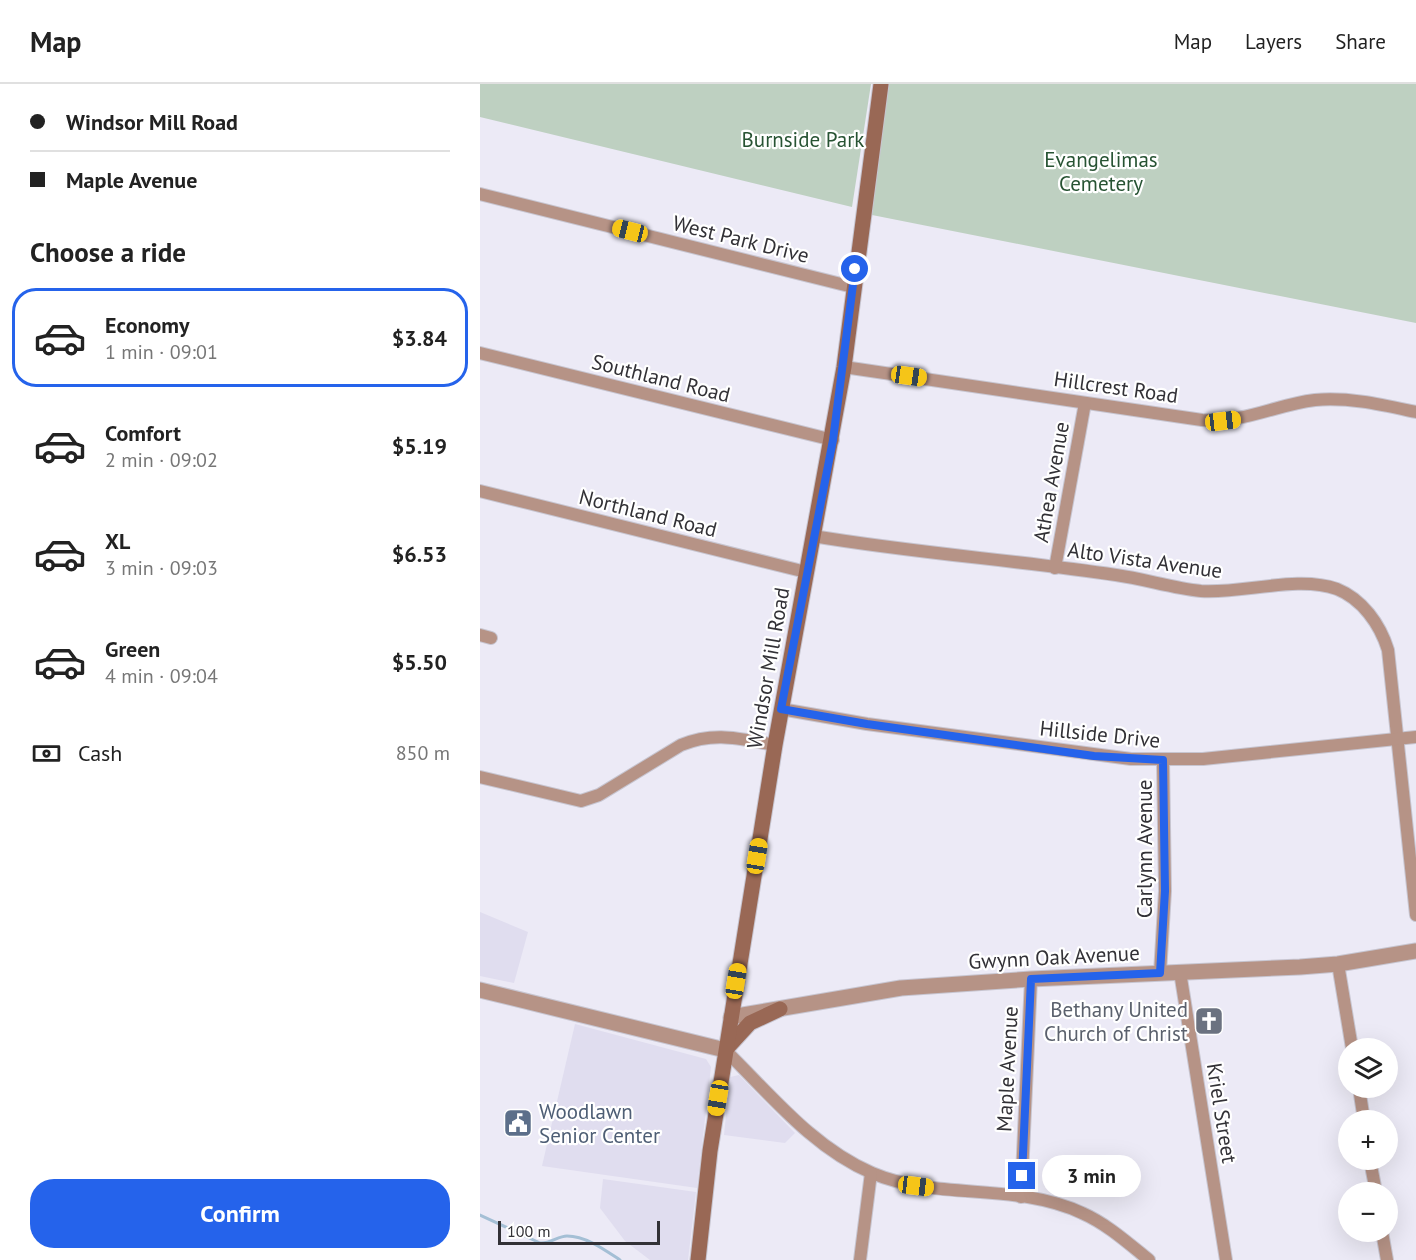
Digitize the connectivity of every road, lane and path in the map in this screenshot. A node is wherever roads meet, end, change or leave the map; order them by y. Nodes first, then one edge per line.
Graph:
1 (881, 84) edge
2 (480, 194) edge
3 (853, 287) junction
4 (480, 353) edge
5 (844, 367) junction
6 (1085, 403) junction
7 (1416, 412) edge
8 (833, 440) junction
9 (480, 491) edge
10 (813, 536) junction
11 (1055, 568) junction
12 (806, 572) junction
13 (781, 709) junction
14 (1416, 736) edge
15 (1399, 738) junction
16 (775, 745) junction
17 (1163, 760) junction
18 (480, 777) edge
19 (1416, 915) edge
20 (1416, 951) edge
21 (1338, 964) junction
22 (1179, 972) junction
23 (1160, 973) junction
24 (1031, 979) junction
25 (480, 990) edge
26 (780, 1009) junction
27 (731, 1017) junction
28 (1350, 1038) edge
29 (725, 1050) junction
30 (871, 1173) junction
31 (1021, 1197) junction
32 (1384, 1242) edge
33 (698, 1260) edge
34 (860, 1260) edge
35 (1149, 1260) edge
36 (1226, 1260) edge
37 (1387, 1260) edge

1 - 3 main road, Windsor Mill Road
2 - 3 street, West Park Drive
3 - 5 main road, Windsor Mill Road
4 - 8 street, Southland Road
5 - 6 street, Hillcrest Road
5 - 8 main road, Windsor Mill Road
6 - 7 street, Hillcrest Road
6 - 11 street, Athea Avenue
8 - 10 main road, Windsor Mill Road
9 - 12 street, Northland Road
10 - 11 street, Alto Vista Avenue
10 - 12 main road, Windsor Mill Road
11 - 15 street, Alto Vista Avenue
12 - 13 main road, Windsor Mill Road
13 - 16 main road, Windsor Mill Road
13 - 17 street, Hillside Drive
14 - 15 street, Hillside Drive
15 - 17 street, Hillside Drive
15 - 19 street, Alto Vista Avenue
16 - 18 street
16 - 27 main road, Windsor Mill Road
17 - 23 street, Carlynn Avenue
20 - 21 street, Gwynn Oak Avenue
21 - 22 street, Gwynn Oak Avenue
21 - 28 street
22 - 23 street, Gwynn Oak Avenue
22 - 36 street, Kriel Street
23 - 24 street, Gwynn Oak Avenue
24 - 26 street, Gwynn Oak Avenue
24 - 31 street, Maple Avenue
25 - 29 street
26 - 27 street, Gwynn Oak Avenue
26 - 29 main road
27 - 29 main road, Windsor Mill Road
29 - 30 street
29 - 33 main road, Windsor Mill Road
30 - 31 street
30 - 34 street
31 - 35 street
32 - 37 street

